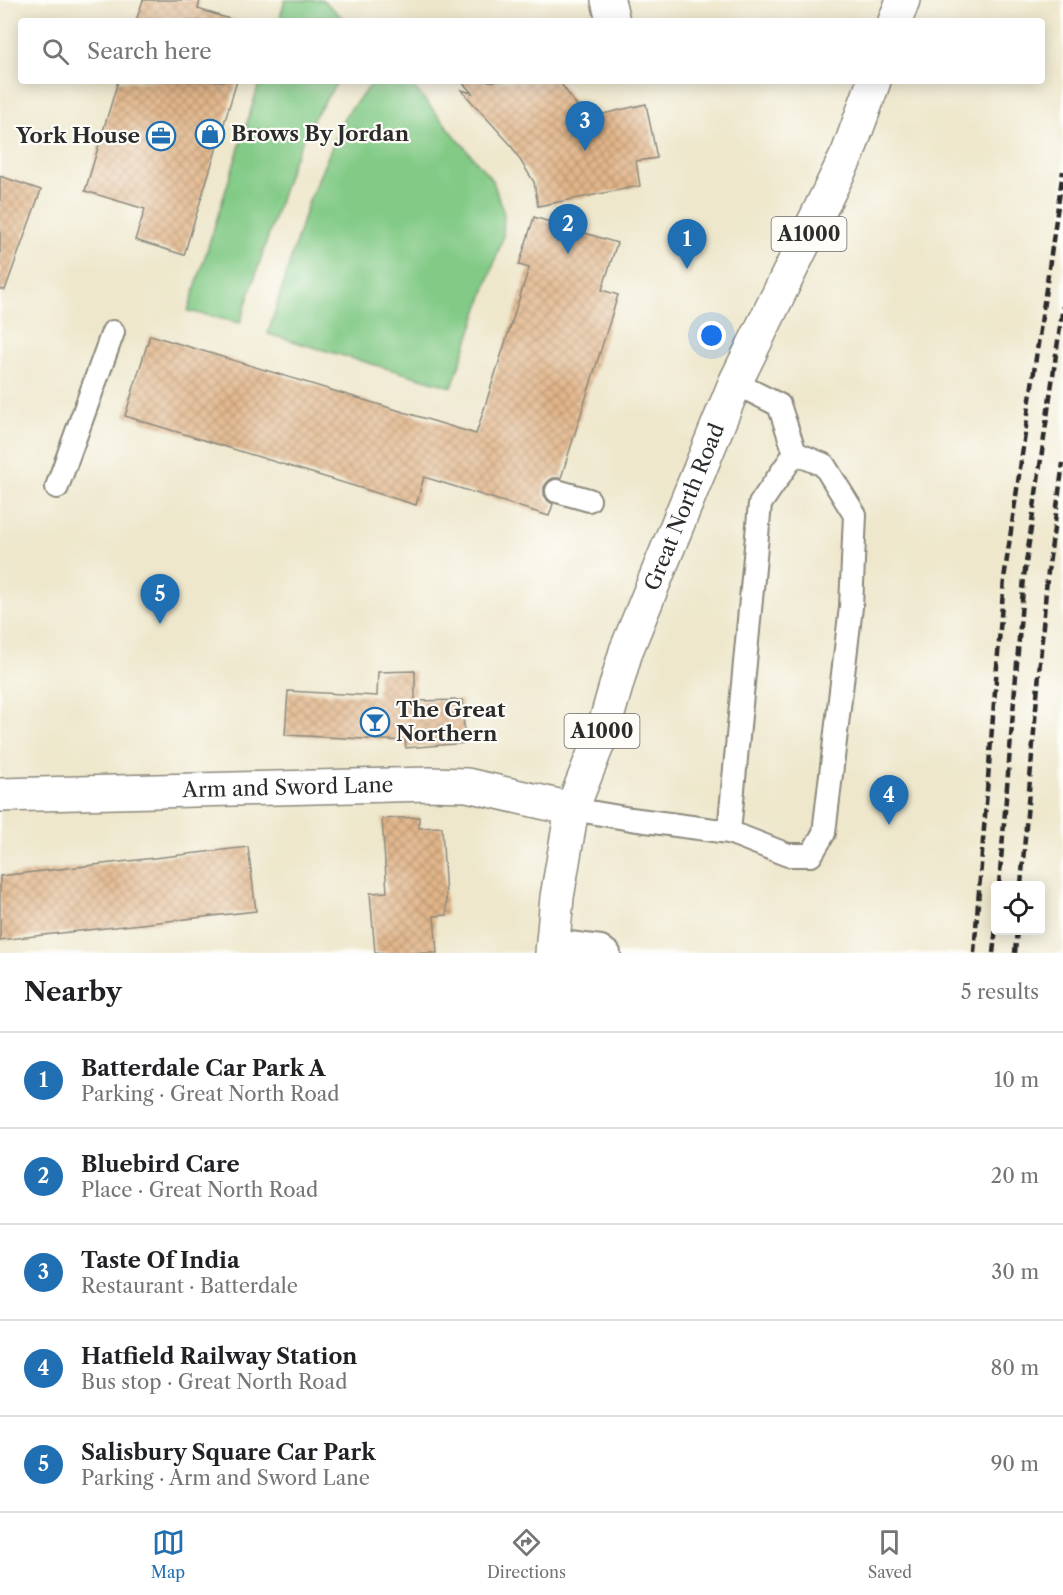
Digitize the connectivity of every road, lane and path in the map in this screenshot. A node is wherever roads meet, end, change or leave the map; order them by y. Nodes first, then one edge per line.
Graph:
1 (608, 0) edge
2 (903, 0) edge
3 (613, 18) edge
4 (896, 18) edge
5 (873, 84) edge
6 (113, 332) dead end
7 (735, 383) junction
8 (795, 453) junction
9 (57, 487) dead end
10 (557, 491) dead end
11 (589, 500) dead end
12 (0, 795) edge
13 (572, 809) junction
14 (729, 832) junction
15 (552, 947) edge
16 (609, 953) edge

1 - 3 main road
2 - 4 main road
5 - 7 main road, Great North Road / A1000
6 - 9 lane
7 - 8 lane
7 - 13 main road, Great North Road / A1000
8 - 14 lane
8 - 14 lane
10 - 11 lane
12 - 13 main road, Arm and Sword Lane
13 - 14 lane
13 - 15 main road, Great North Road / A1000
15 - 16 lane

